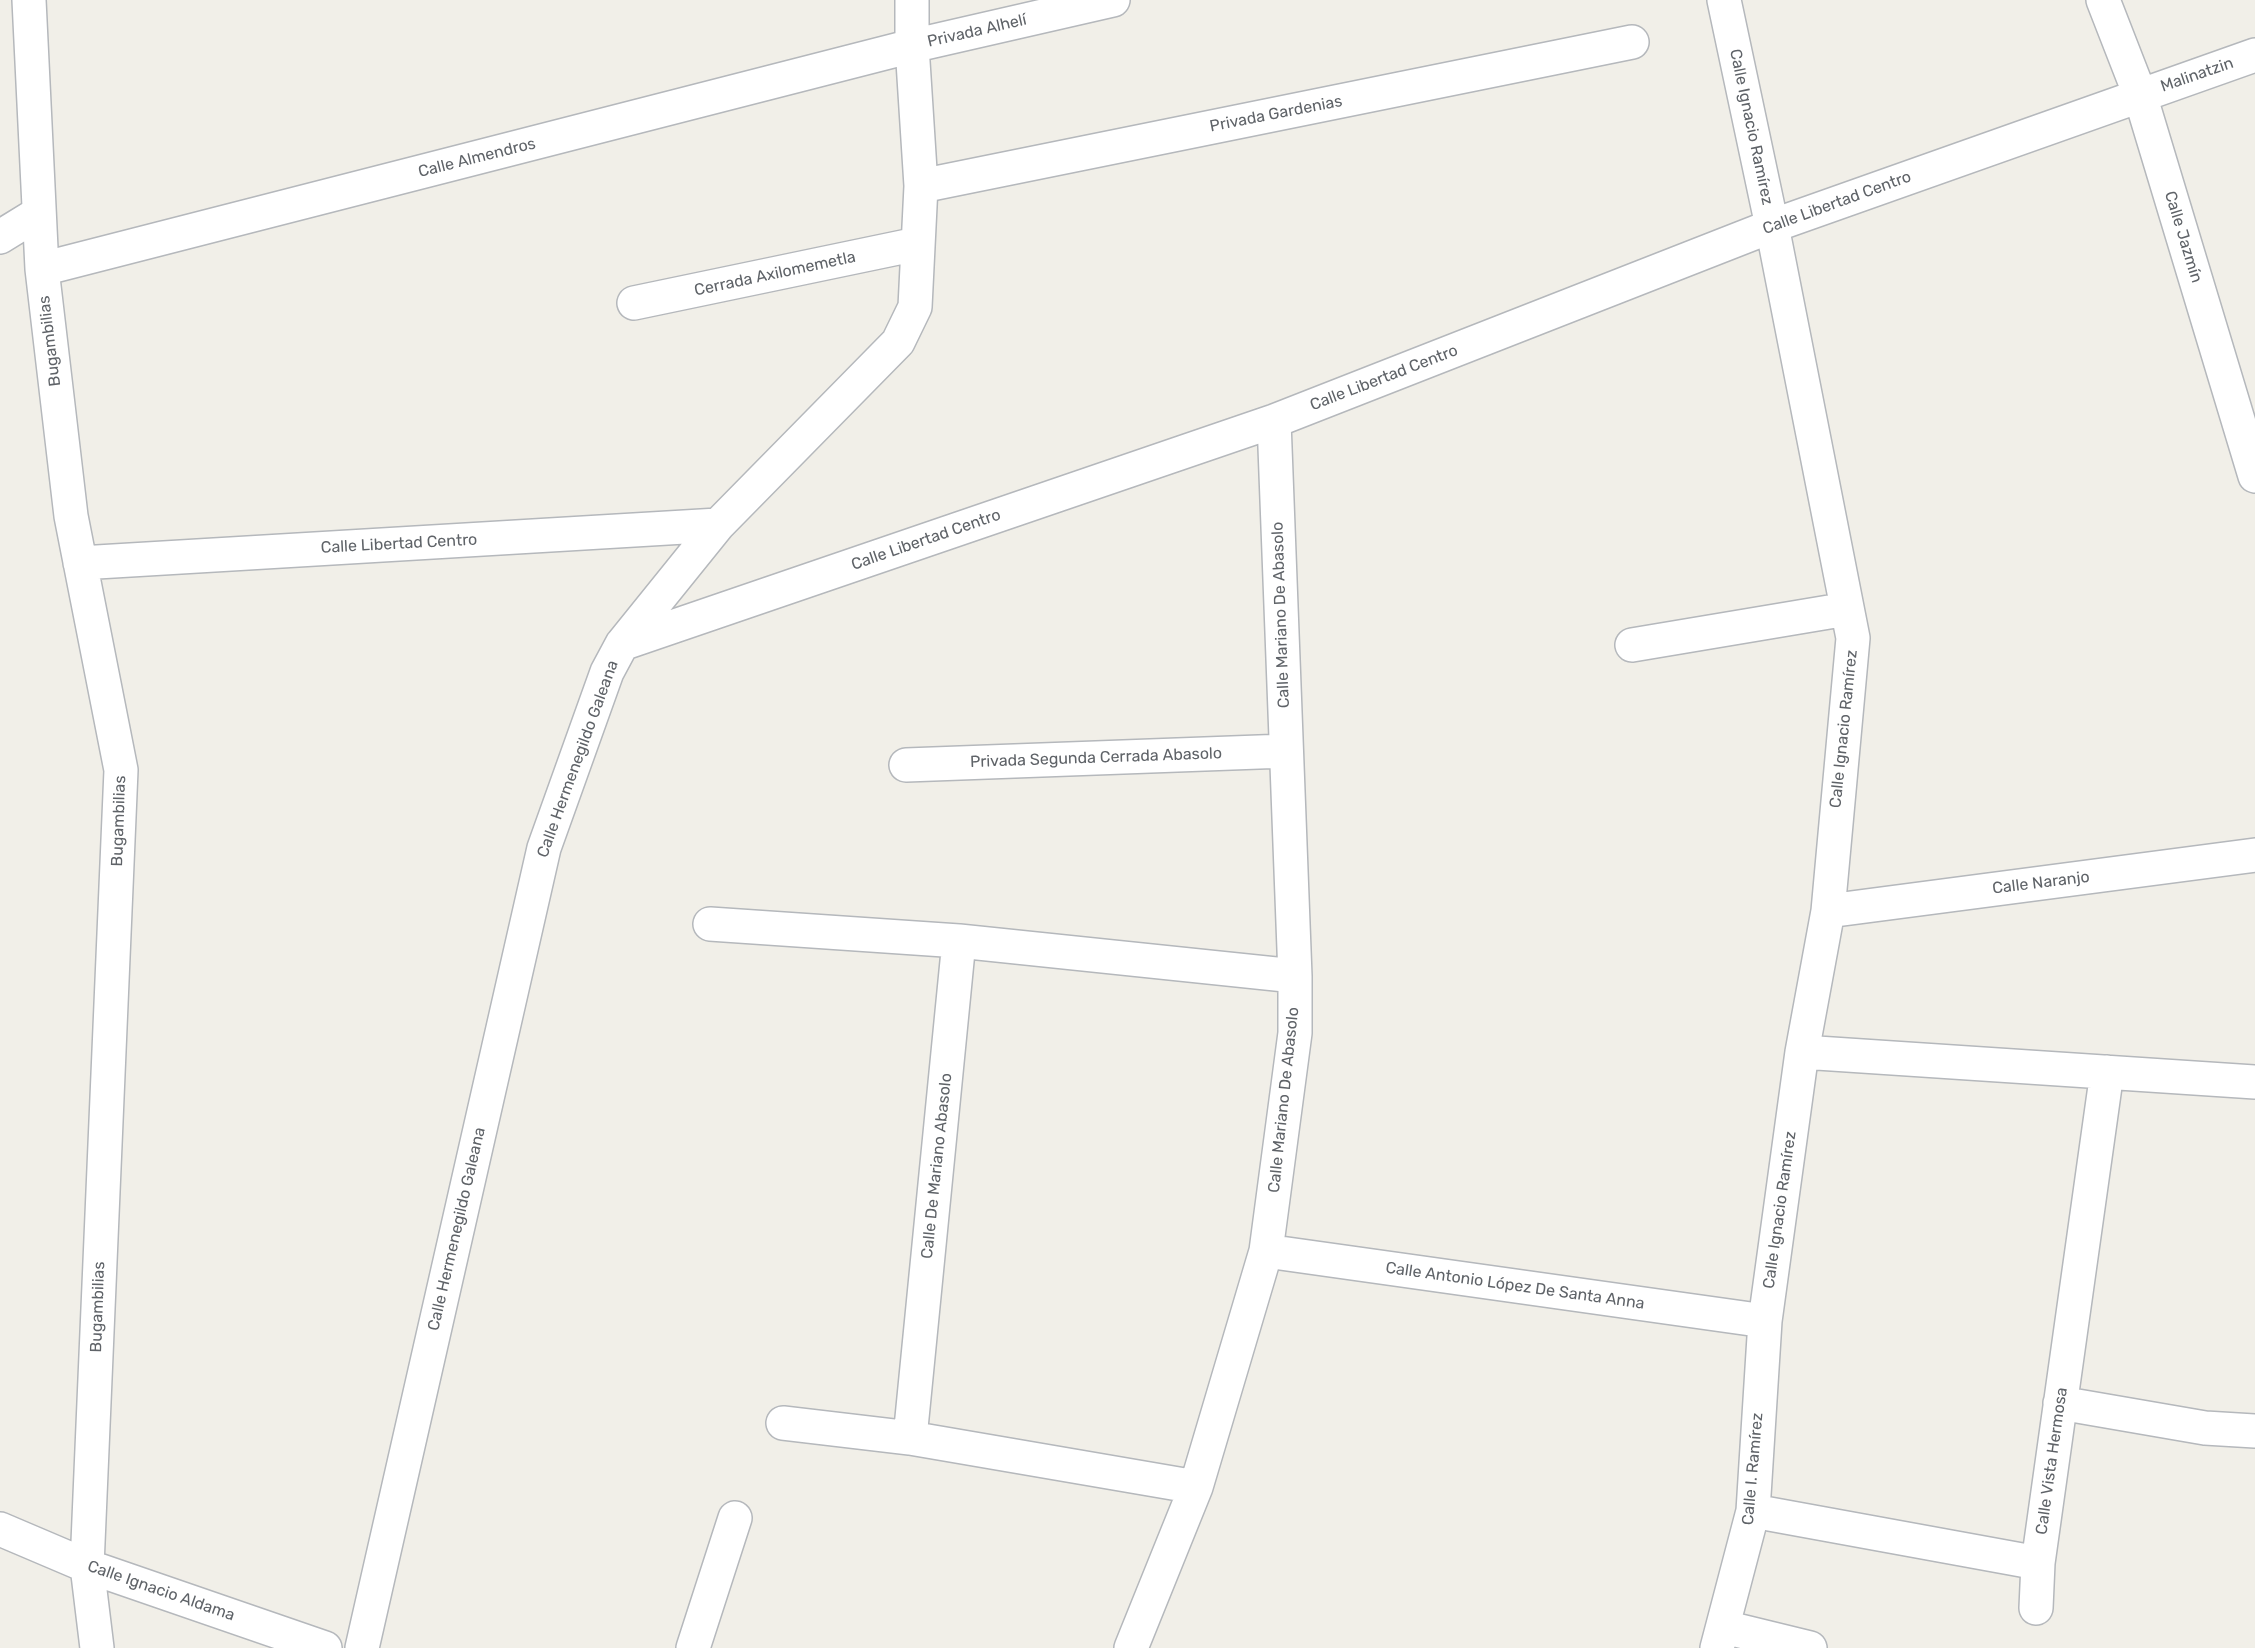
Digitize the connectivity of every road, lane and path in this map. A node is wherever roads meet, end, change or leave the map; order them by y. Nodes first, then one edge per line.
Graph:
1 (29, 0) edge
2 (912, 0) edge
3 (1113, 0) edge
4 (1724, 0) edge
5 (2103, 0) edge
6 (1632, 42) dead end
7 (912, 46) junction
8 (2255, 55) edge
9 (2140, 95) junction
10 (921, 186) junction
11 (39, 213) junction
12 (1772, 226) junction
13 (0, 237) edge
14 (917, 244) junction
15 (42, 269) junction
16 (634, 303) dead end
17 (1274, 421) junction
18 (2255, 476) edge
19 (718, 525) junction
20 (80, 562) junction
21 (1847, 609) junction
22 (622, 645) junction
23 (1632, 645) dead end
24 (1286, 751) junction
25 (906, 765) dead end
26 (2255, 855) edge
27 (1827, 911) junction
28 (710, 924) dead end
29 (959, 941) junction
30 (1295, 976) junction
31 (1802, 1052) junction
32 (2107, 1072) junction
33 (2255, 1082) edge
34 (1266, 1251) junction
35 (1765, 1322) junction
36 (2060, 1403) junction
37 (783, 1423) dead end
38 (2255, 1431) edge
39 (910, 1438) junction
40 (1196, 1487) junction
41 (1753, 1511) junction
42 (735, 1518) dead end
43 (0, 1529) edge
44 (2038, 1563) junction
45 (87, 1566) junction
46 (2036, 1608) dead end
47 (1720, 1637) edge
48 (97, 1648) edge
49 (325, 1648) edge
50 (362, 1648) edge
51 (693, 1648) edge
52 (1131, 1648) edge
53 (1810, 1648) edge

1 - 11 street, Bugambilias
2 - 7 street, Calle Hermenegildo Galeana
3 - 7 street, Privada Alhelí
4 - 12 street, Calle Ignacio Ramírez
5 - 9 street, Calle Jazmín
6 - 10 street, Privada Gardenias
7 - 10 street, Calle Hermenegildo Galeana
7 - 15 street, Calle Almendros
8 - 9 street, Malinatzin
9 - 12 street, Calle Libertad Centro
9 - 18 street, Calle Jazmín
10 - 14 street, Calle Hermenegildo Galeana
11 - 13 street
11 - 15 street, Bugambilias
12 - 17 street, Calle Libertad Centro
12 - 21 street, Calle Ignacio Ramírez
14 - 16 street, Cerrada Axilomemetla
14 - 19 street, Calle Hermenegildo Galeana
15 - 20 street, Bugambilias
17 - 22 street, Calle Libertad Centro
17 - 24 street, Calle Mariano De Abasolo
19 - 20 street, Calle Libertad Centro
19 - 22 street, Calle Hermenegildo Galeana
20 - 45 street, Bugambilias
21 - 23 street
21 - 27 street, Calle Ignacio Ramírez
22 - 50 street, Calle Hermenegildo Galeana
24 - 25 street, Privada Segunda Cerrada Abasolo
24 - 30 street, Calle Mariano De Abasolo
26 - 27 street, Calle Naranjo
27 - 31 street, Calle Ignacio Ramírez
28 - 29 street
29 - 30 street
29 - 39 street, Calle De Mariano Abasolo
30 - 34 street, Calle Mariano De Abasolo
31 - 32 street
31 - 35 street, Calle Ignacio Ramírez
32 - 33 street
32 - 36 street, Calle Vista Hermosa
34 - 35 street, Calle Antonio López De Santa Anna
34 - 40 street, Calle Mariano De Abasolo
35 - 41 street, Calle I. Ramírez
36 - 38 street
36 - 44 street, Calle Vista Hermosa
37 - 39 street
39 - 40 street
40 - 52 street, Calle Mariano De Abasolo
41 - 44 street
41 - 47 street, Calle I. Ramírez
42 - 51 street
43 - 45 street, Calle Ignacio Aldama
44 - 46 street, Calle Vista Hermosa
45 - 48 street, Bugambilias
45 - 49 street, Calle Ignacio Aldama
47 - 53 street

